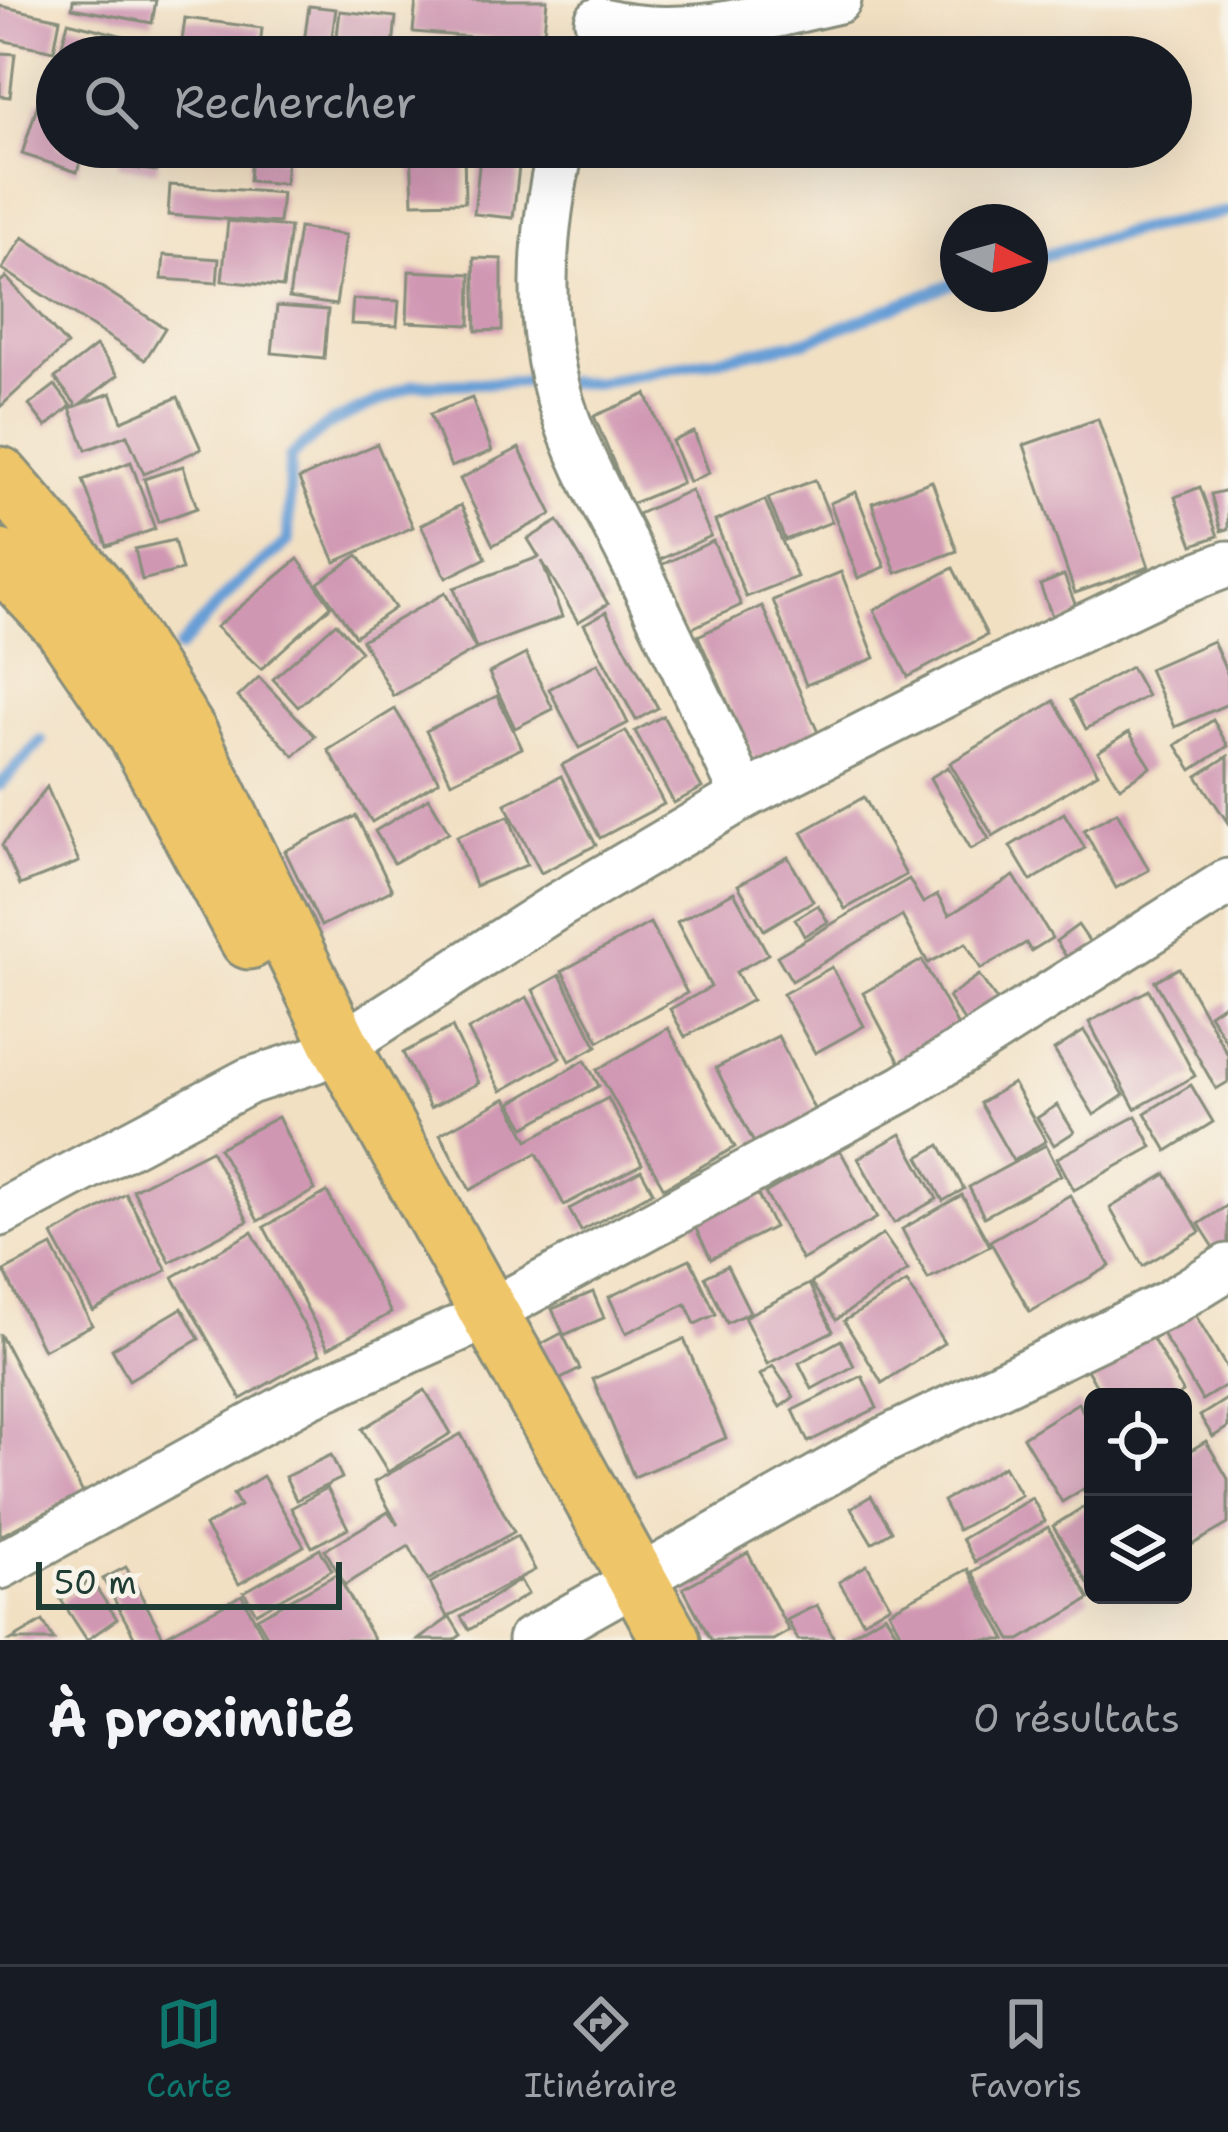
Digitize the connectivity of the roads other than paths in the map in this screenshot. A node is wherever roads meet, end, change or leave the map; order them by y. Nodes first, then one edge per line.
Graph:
1 (838, 0) edge
2 (597, 26) edge
3 (556, 168) edge
4 (0, 476) edge
5 (0, 559) edge
6 (1228, 564) edge
7 (745, 796) junction
8 (1228, 882) edge
9 (328, 1053) junction
10 (0, 1213) edge
11 (1228, 1267) edge
12 (477, 1319) junction
13 (0, 1565) edge
14 (626, 1606) edge
15 (531, 1640) edge
16 (670, 1640) edge

1 - 2 street
3 - 7 street
4 - 9 main road
5 - 9 main road
6 - 7 street
7 - 9 street
8 - 12 street
9 - 10 street
9 - 12 main road
11 - 14 street
12 - 13 street
12 - 14 main road
14 - 15 street
14 - 16 main road

